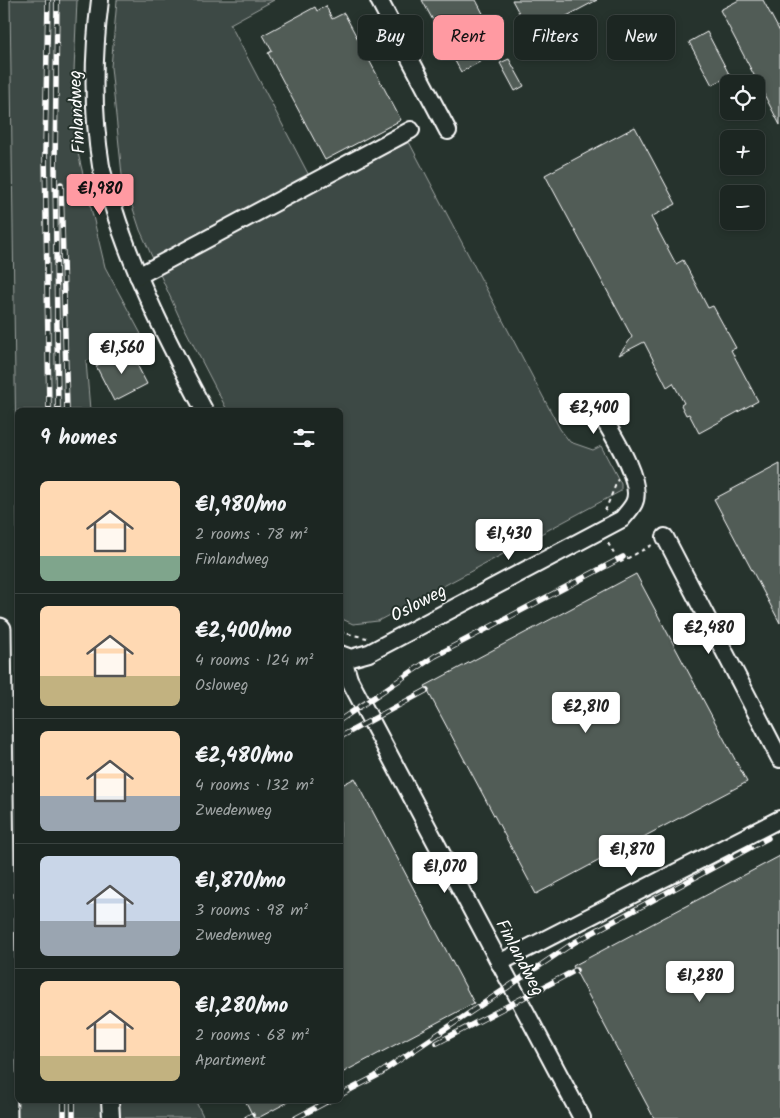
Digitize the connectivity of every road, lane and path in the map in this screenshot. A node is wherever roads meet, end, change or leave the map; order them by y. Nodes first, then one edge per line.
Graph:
1 (100, 0) edge
2 (379, 0) edge
3 (411, 130) dead end
4 (448, 130) dead end
5 (138, 276) junction
6 (203, 408) edge
7 (600, 413) dead end
8 (626, 461) junction
9 (604, 513) dead end
10 (602, 530) junction
11 (665, 537) joint
12 (0, 629) edge
13 (343, 633) edge
14 (368, 638) dead end
15 (343, 655) edge
16 (343, 660) edge
17 (780, 759) edge
18 (780, 819) edge
19 (499, 963) junction
20 (2, 1022) edge
21 (110, 1103) edge
22 (5, 1115) edge
23 (111, 1118) edge
24 (582, 1118) edge

1 - 5 street, Finlandweg
2 - 4 street
3 - 5 street
5 - 6 street, Finlandweg
7 - 8 street, Osloweg
8 - 9 path
8 - 10 street, Osloweg
10 - 11 path
10 - 15 street, Osloweg
11 - 17 street
12 - 20 main road
13 - 14 path
16 - 19 street, Finlandweg
18 - 19 street
19 - 24 street, Finlandweg
20 - 22 main road
21 - 23 street

